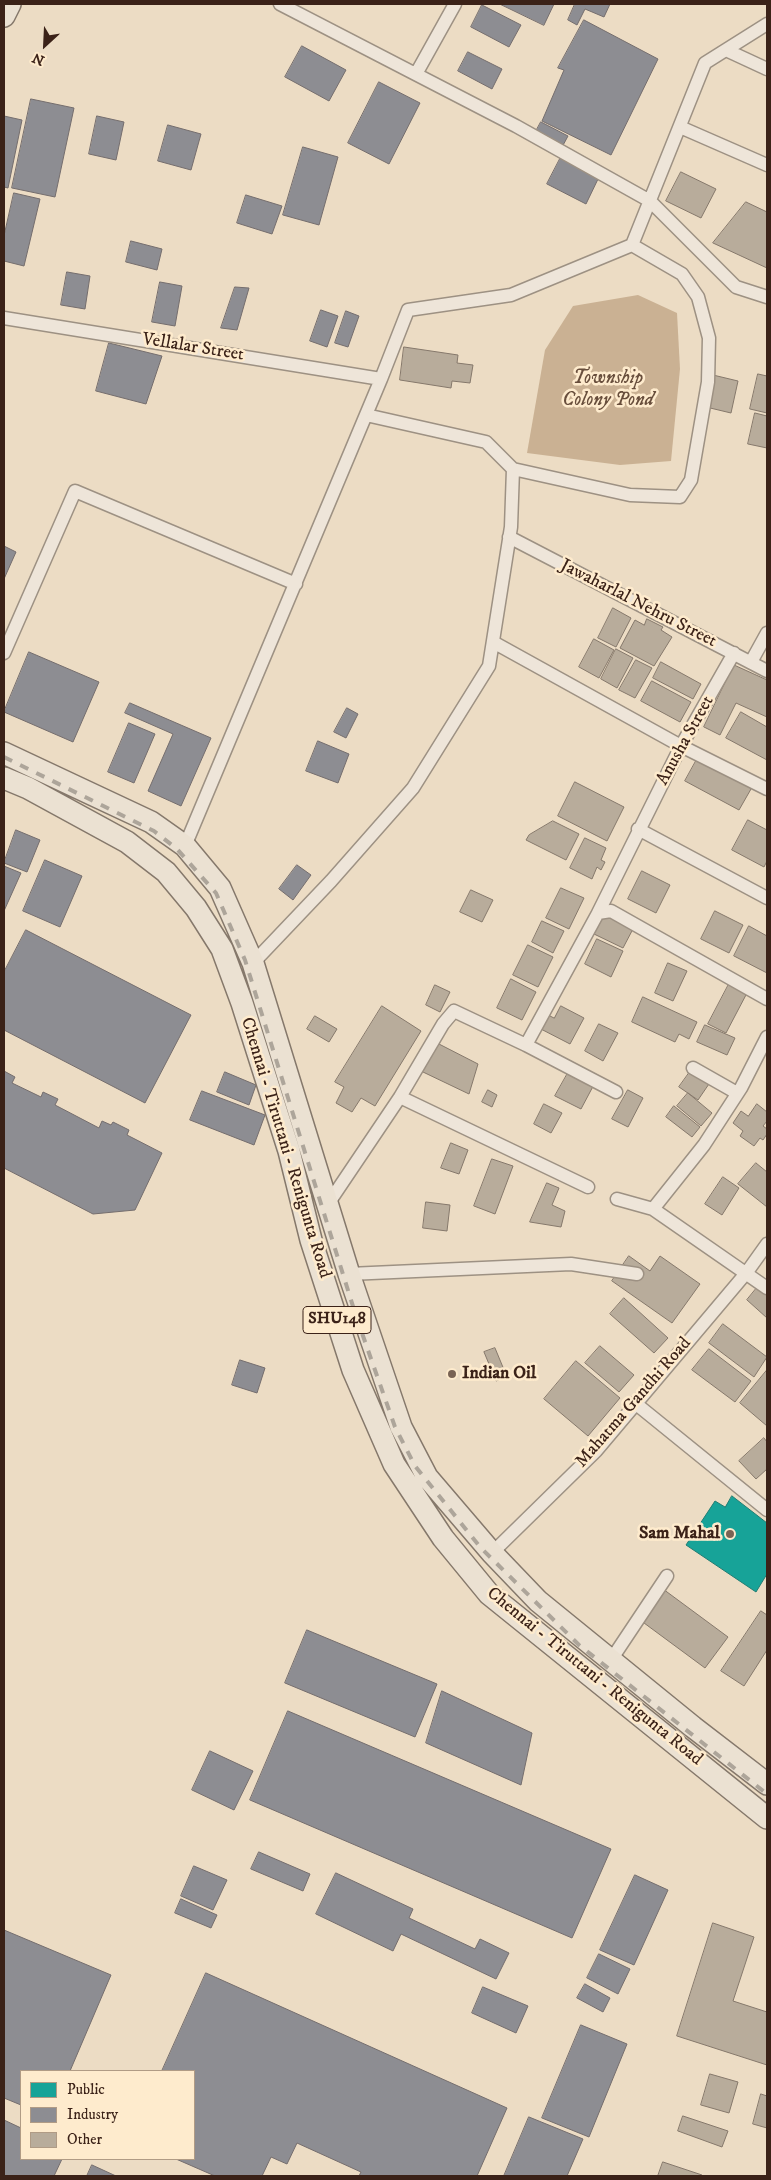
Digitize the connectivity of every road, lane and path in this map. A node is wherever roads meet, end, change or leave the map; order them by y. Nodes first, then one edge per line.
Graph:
1 (10, 4) edge
2 (280, 4) edge
3 (455, 4) edge
4 (299, 8) edge
5 (4, 16) edge
6 (767, 24) edge
7 (726, 50) junction
8 (767, 69) edge
9 (416, 74) junction
10 (680, 127) junction
11 (767, 165) edge
12 (650, 201) junction
13 (632, 245) junction
14 (767, 297) edge
15 (4, 318) edge
16 (381, 379) junction
17 (366, 415) junction
18 (513, 469) junction
19 (509, 537) junction
20 (296, 584) junction
21 (767, 633) edge
22 (493, 642) junction
23 (4, 653) edge
24 (734, 653) junction
25 (751, 662) junction
26 (767, 671) edge
27 (682, 746) junction
28 (4, 753) edge
29 (4, 778) edge
30 (767, 789) edge
31 (638, 829) junction
32 (185, 846) junction
33 (767, 898) edge
34 (598, 913) junction
35 (253, 963) junction
36 (767, 999) edge
37 (767, 1037) edge
38 (526, 1045) junction
39 (693, 1068) dead end
40 (616, 1092) dead end
41 (738, 1093) junction
42 (400, 1097) junction
43 (588, 1187) dead end
44 (617, 1199) dead end
45 (328, 1204) junction
46 (653, 1209) junction
47 (767, 1244) edge
48 (747, 1272) junction
49 (349, 1274) junction
50 (637, 1274) dead end
51 (767, 1288) edge
52 (635, 1403) junction
53 (767, 1510) edge
54 (492, 1553) junction
55 (667, 1576) dead end
56 (611, 1660) junction
57 (767, 1784) edge
58 (767, 1818) edge

1 - 5 highway
2 - 4 street
3 - 9 street
4 - 9 street
6 - 7 street
7 - 8 street
7 - 10 street
9 - 12 street
10 - 11 street
10 - 12 street
12 - 13 street
12 - 14 street
13 - 16 street
13 - 18 street
15 - 16 street, Vellalar Street
16 - 17 street
17 - 18 street
17 - 20 street
18 - 19 street
19 - 22 street
19 - 24 street, Jawaharlal Nehru Street
20 - 23 street
20 - 32 street
21 - 25 street
22 - 27 street
22 - 35 street
24 - 25 street, Jawaharlal Nehru Street
24 - 27 street, Anusha Street
25 - 26 street, Jawaharlal Nehru Street
27 - 30 street
27 - 31 street, Anusha Street
28 - 32 highway, Chennai - Tiruttani - Renigunta Road / SHU148
29 - 58 highway, Chennai - Tiruttani - Renigunta Road / SHU148
31 - 33 street
31 - 34 street, Anusha Street
32 - 35 highway, Chennai - Tiruttani - Renigunta Road / SHU148
34 - 36 street
34 - 38 street, Anusha Street
35 - 45 highway, Chennai - Tiruttani - Renigunta Road / SHU148
37 - 41 street
38 - 40 street
38 - 42 street
39 - 41 street
41 - 46 street
42 - 43 street
42 - 45 street
44 - 46 street
45 - 49 highway, Chennai - Tiruttani - Renigunta Road / SHU148
46 - 48 street
47 - 48 street, Mahatma Gandhi Road
48 - 51 street
48 - 52 street, Mahatma Gandhi Road
49 - 50 street
49 - 54 highway, Chennai - Tiruttani - Renigunta Road / SHU148
52 - 53 street
52 - 54 street, Mahatma Gandhi Road
54 - 56 highway, Chennai - Tiruttani - Renigunta Road / SHU148
55 - 56 street
56 - 57 highway, Chennai - Tiruttani - Renigunta Road / SHU148

